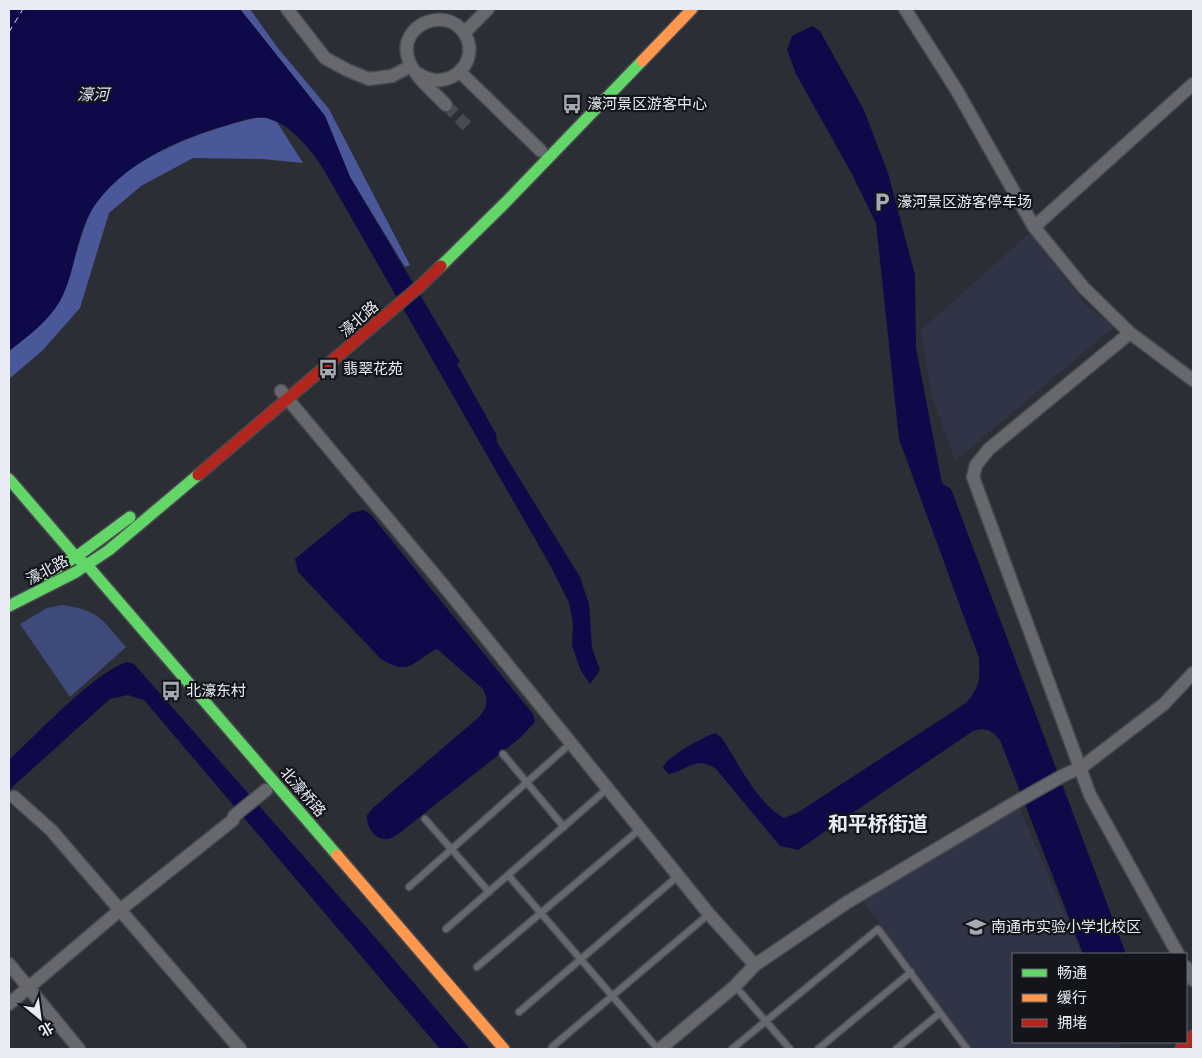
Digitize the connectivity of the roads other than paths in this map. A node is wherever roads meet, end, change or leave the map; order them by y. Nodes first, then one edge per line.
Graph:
1 (287, 9) edge
2 (488, 9) edge
3 (677, 9) edge
4 (692, 9) edge
5 (904, 9) edge
6 (464, 33) junction
7 (415, 70) junction
8 (460, 72) junction
9 (1193, 84) edge
10 (446, 105) tunnel mouth
11 (541, 151) junction
12 (498, 193) dead end
13 (1034, 226) junction
14 (1130, 333) junction
15 (1193, 380) edge
16 (285, 395) junction
17 (9, 479) edge
18 (76, 557) junction
19 (87, 565) junction
20 (79, 576) junction
21 (9, 594) edge
22 (9, 606) edge
23 (1193, 673) edge
24 (570, 743) junction
25 (503, 754) dead end
26 (240, 761) dead end
27 (1082, 767) junction
28 (526, 782) junction
29 (608, 789) junction
30 (261, 794) junction
31 (14, 798) dead end
32 (425, 819) dead end
33 (564, 827) junction
34 (640, 829) junction
35 (452, 849) junction
36 (508, 875) junction
37 (679, 875) junction
38 (409, 887) dead end
39 (489, 892) junction
40 (120, 910) junction
41 (541, 913) junction
42 (709, 914) junction
43 (446, 929) dead end
44 (1177, 953) edge
45 (580, 960) junction
46 (9, 964) edge
47 (755, 965) junction
48 (478, 967) dead end
49 (1187, 969) edge
50 (911, 972) junction
51 (1193, 980) edge
52 (735, 986) junction
53 (28, 988) junction
54 (612, 996) junction
55 (9, 1004) edge
56 (519, 1012) dead end
57 (940, 1013) junction
58 (766, 1020) junction
59 (466, 1023) dead end
60 (552, 1047) dead end
61 (79, 1049) edge
62 (240, 1049) edge
63 (504, 1049) edge
64 (659, 1049) edge
65 (732, 1049) edge
66 (790, 1049) edge
67 (818, 1049) edge
68 (896, 1049) edge
69 (967, 1049) edge

1 - 7 street
2 - 6 street
3 - 11 street
4 - 16 street, 濠北路
5 - 13 street
6 - 7 street
6 - 8 street
7 - 8 street
7 - 10 street
8 - 11 street
9 - 13 street
11 - 12 street
13 - 14 street
14 - 15 street
14 - 27 street
16 - 18 street, 濠北路
16 - 19 street, 濠北路
16 - 24 street
17 - 18 street, 北濠桥路
18 - 19 street, 北濠桥路
18 - 20 street
18 - 21 street, 濠北路
19 - 20 street, 濠北路
19 - 63 street, 北濠桥路
20 - 22 street, 濠北路
23 - 27 street
24 - 28 lane
24 - 29 street
25 - 28 lane
26 - 30 street, 北濠桥路
27 - 44 street
27 - 47 street
28 - 33 lane
28 - 35 lane
29 - 33 lane
29 - 34 street
30 - 40 street
30 - 59 street, 北濠桥路
31 - 40 street
32 - 35 lane
33 - 36 lane
34 - 37 street
34 - 41 lane
35 - 38 lane
35 - 39 lane
36 - 39 lane
36 - 41 lane
37 - 42 street
37 - 45 lane
39 - 43 lane
40 - 53 street
40 - 62 street
41 - 45 lane
41 - 48 lane
42 - 47 street
42 - 54 lane
45 - 54 lane
45 - 56 lane
46 - 53 street
47 - 52 street
49 - 51 street
50 - 57 lane
50 - 58 lane
50 - 67 lane
52 - 58 lane
52 - 64 street
53 - 55 street
53 - 61 street
54 - 60 lane
54 - 64 lane
57 - 68 lane
57 - 69 lane
58 - 65 lane
58 - 66 lane

